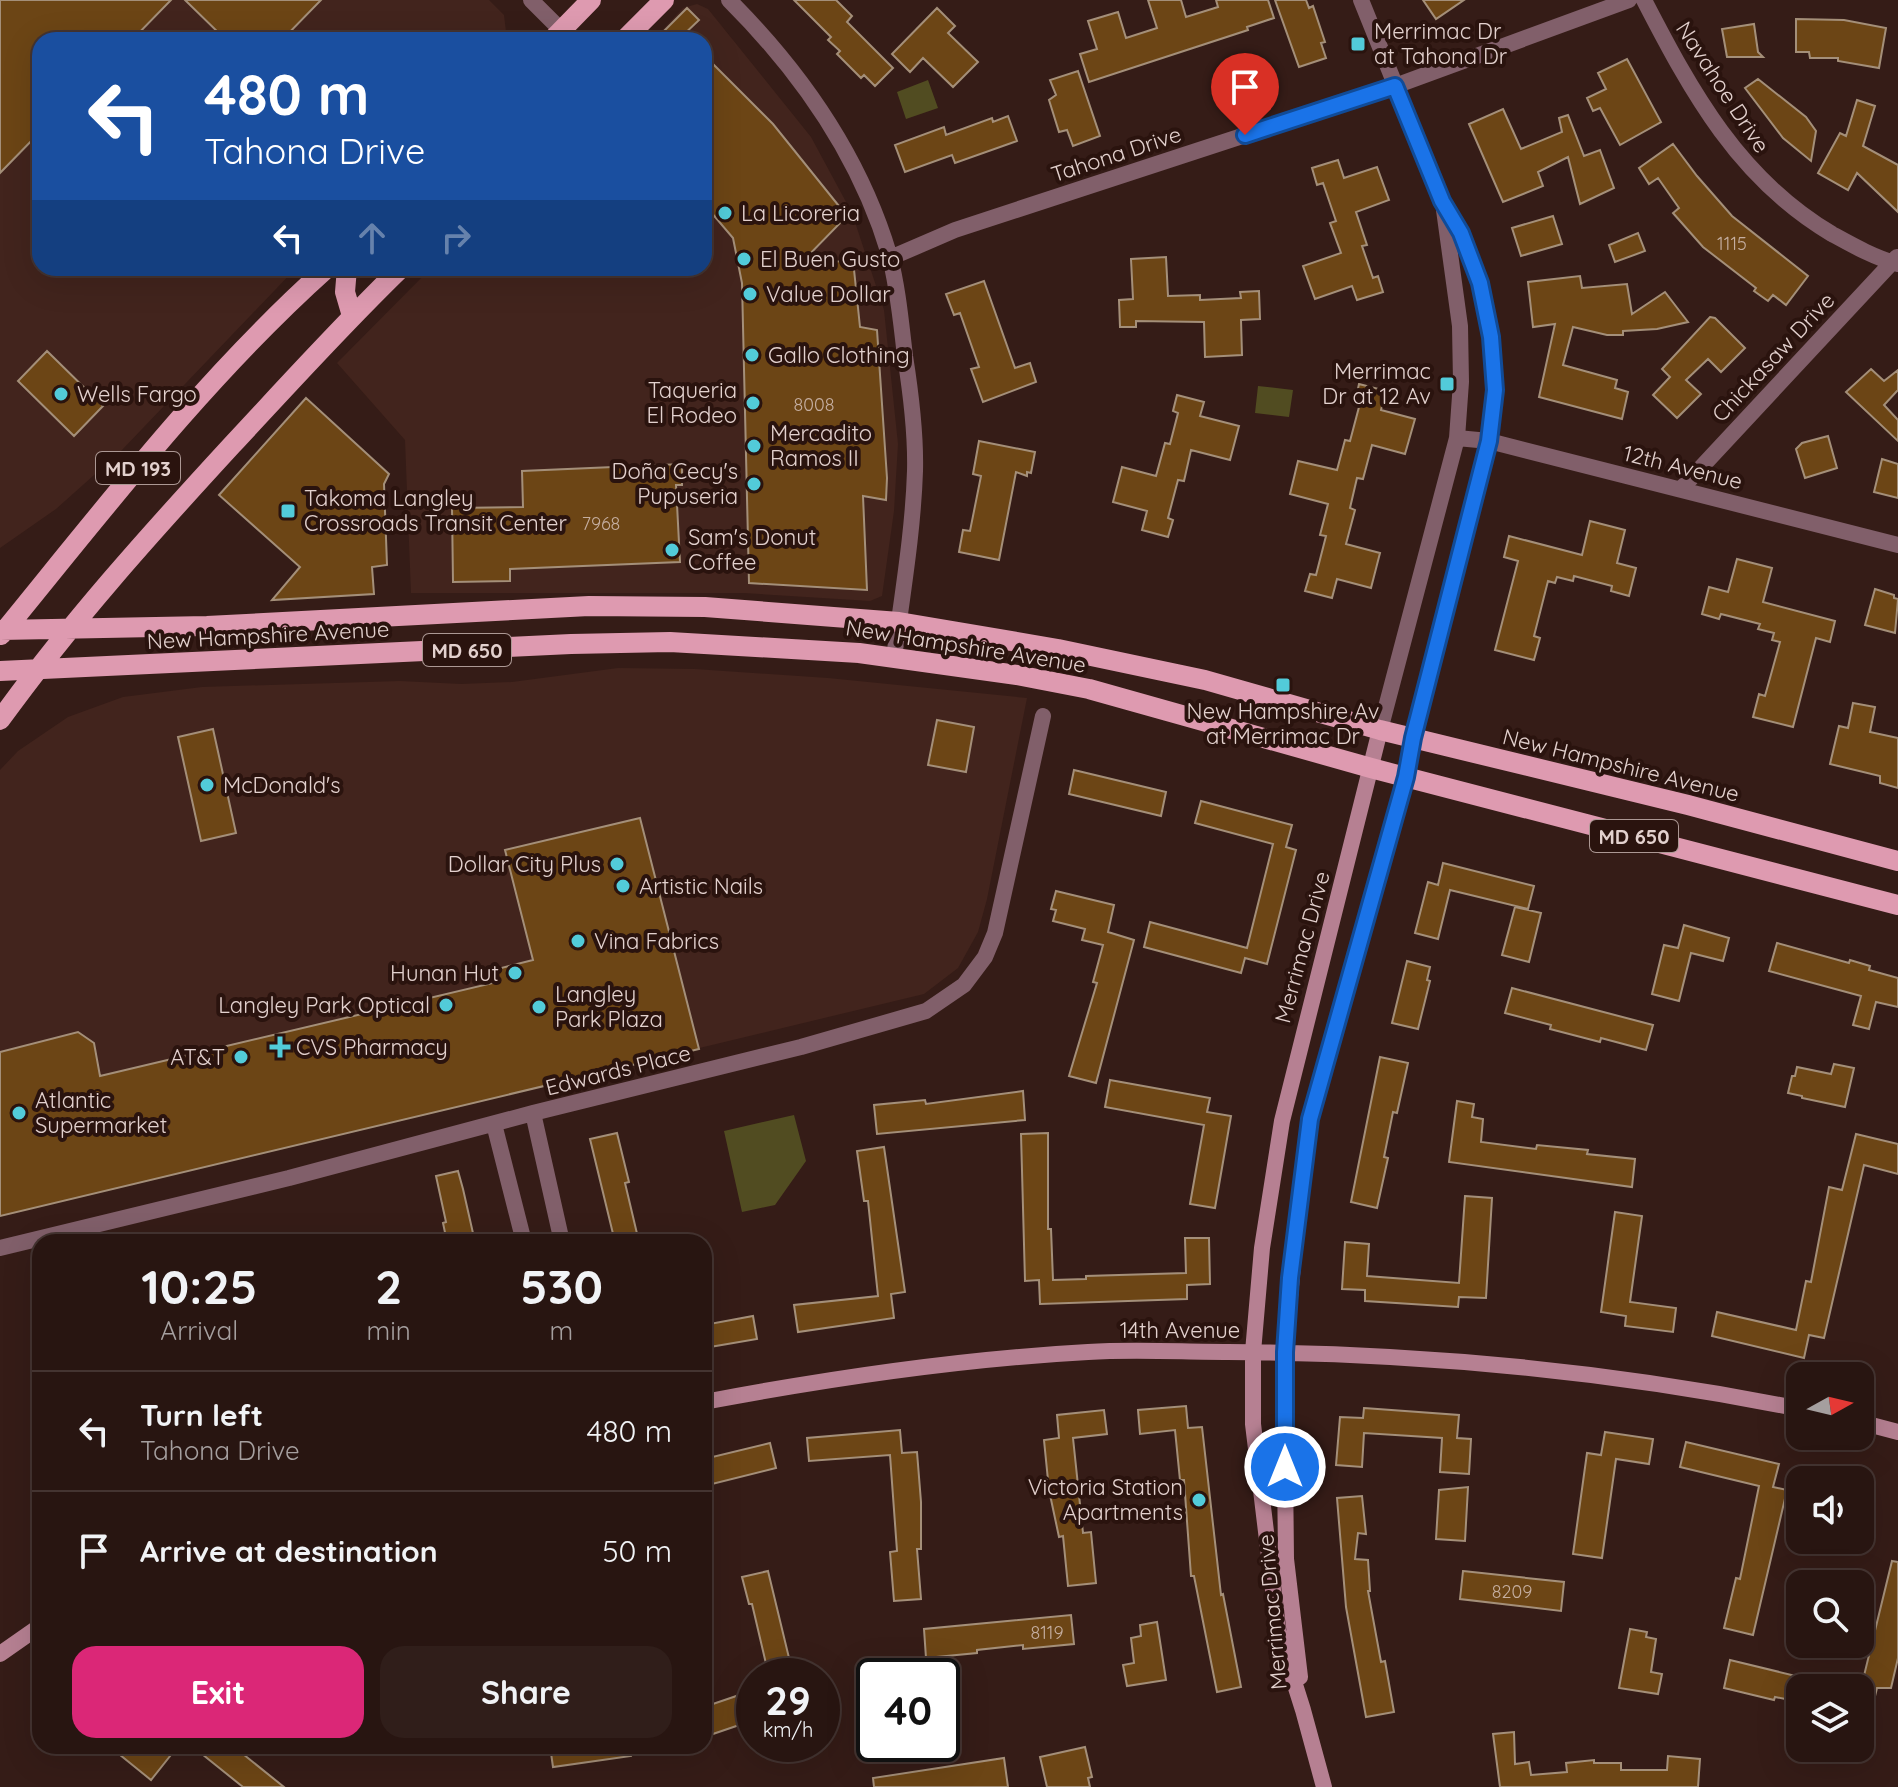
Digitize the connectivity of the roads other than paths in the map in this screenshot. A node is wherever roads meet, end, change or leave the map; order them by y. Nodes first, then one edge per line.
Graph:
1 (531, 0) edge
2 (591, 0) edge
3 (664, 0) edge
4 (729, 0) edge
5 (1361, 0) edge
6 (1629, 0) edge
7 (1644, 0) edge
8 (554, 32) edge
9 (559, 32) edge
10 (632, 32) edge
11 (1395, 86) junction
12 (1442, 201) junction
13 (890, 258) junction
14 (1896, 261) edge
15 (319, 276) edge
16 (346, 276) edge
17 (393, 276) edge
18 (352, 316) junction
19 (1457, 438) junction
20 (1489, 441) junction
21 (1681, 489) junction
22 (1898, 545) edge
23 (899, 622) junction
24 (72, 629) junction
25 (2, 632) edge
26 (894, 658) junction
27 (39, 670) junction
28 (0, 671) edge
29 (1043, 716) dead end
30 (0, 720) edge
31 (1380, 730) junction
32 (1413, 738) junction
33 (1371, 768) junction
34 (1406, 777) junction
35 (1898, 861) edge
36 (1898, 905) edge
37 (533, 1113) junction
38 (494, 1124) junction
39 (58, 1234) edge
40 (522, 1234) edge
41 (560, 1234) edge
42 (32, 1240) edge
43 (0, 1248) edge
44 (1253, 1352) junction
45 (1285, 1352) junction
46 (712, 1401) edge
47 (1786, 1406) edge
48 (1874, 1426) edge
49 (1898, 1432) edge
50 (32, 1632) edge
51 (0, 1654) edge
52 (1303, 1710) junction
53 (1324, 1787) edge

1 - 8 street
2 - 9 main road
3 - 10 main road
4 - 13 street
5 - 11 street, Merrimac Drive
6 - 11 street, Tahona Drive
7 - 14 street, Navahoe Drive
11 - 12 street, Merrimac Drive
11 - 13 street, Tahona Drive
12 - 19 street, Merrimac Drive
12 - 20 street, Merrimac Drive
13 - 23 street
14 - 21 street, Chickasaw Drive
15 - 25 main road, MD 193
16 - 18 main road
17 - 18 main road, MD 193
18 - 24 main road, MD 193
19 - 20 street, 12th Avenue
19 - 31 street, Merrimac Drive
20 - 21 street, 12th Avenue
20 - 32 street, Merrimac Drive
21 - 22 street, 12th Avenue
23 - 24 main road, New Hampshire Avenue / MD 650
23 - 26 street
23 - 31 main road, New Hampshire Avenue / MD 650
24 - 25 main road, New Hampshire Avenue / MD 650
24 - 27 main road, MD 193
26 - 27 main road, New Hampshire Avenue / MD 650
26 - 33 main road, New Hampshire Avenue / MD 650
27 - 28 main road, New Hampshire Avenue / MD 650
27 - 30 main road, MD 193
29 - 37 street, Edwards Place
31 - 32 main road, New Hampshire Avenue / MD 650
31 - 33 street, Merrimac Drive
32 - 34 street, Merrimac Drive
32 - 35 main road, New Hampshire Avenue / MD 650
33 - 34 main road, New Hampshire Avenue / MD 650
33 - 44 street, Merrimac Drive
34 - 36 main road, New Hampshire Avenue / MD 650
34 - 45 street, Merrimac Drive
37 - 38 street, Edwards Place
37 - 41 street
38 - 39 street, Edwards Place
38 - 40 street
42 - 43 street, Edwards Place
44 - 45 street, 14th Avenue
44 - 46 street, 14th Avenue
44 - 52 street, Merrimac Drive
45 - 47 street, 14th Avenue
45 - 52 street, Merrimac Drive
48 - 49 street
50 - 51 street
52 - 53 street, Merrimac Drive

